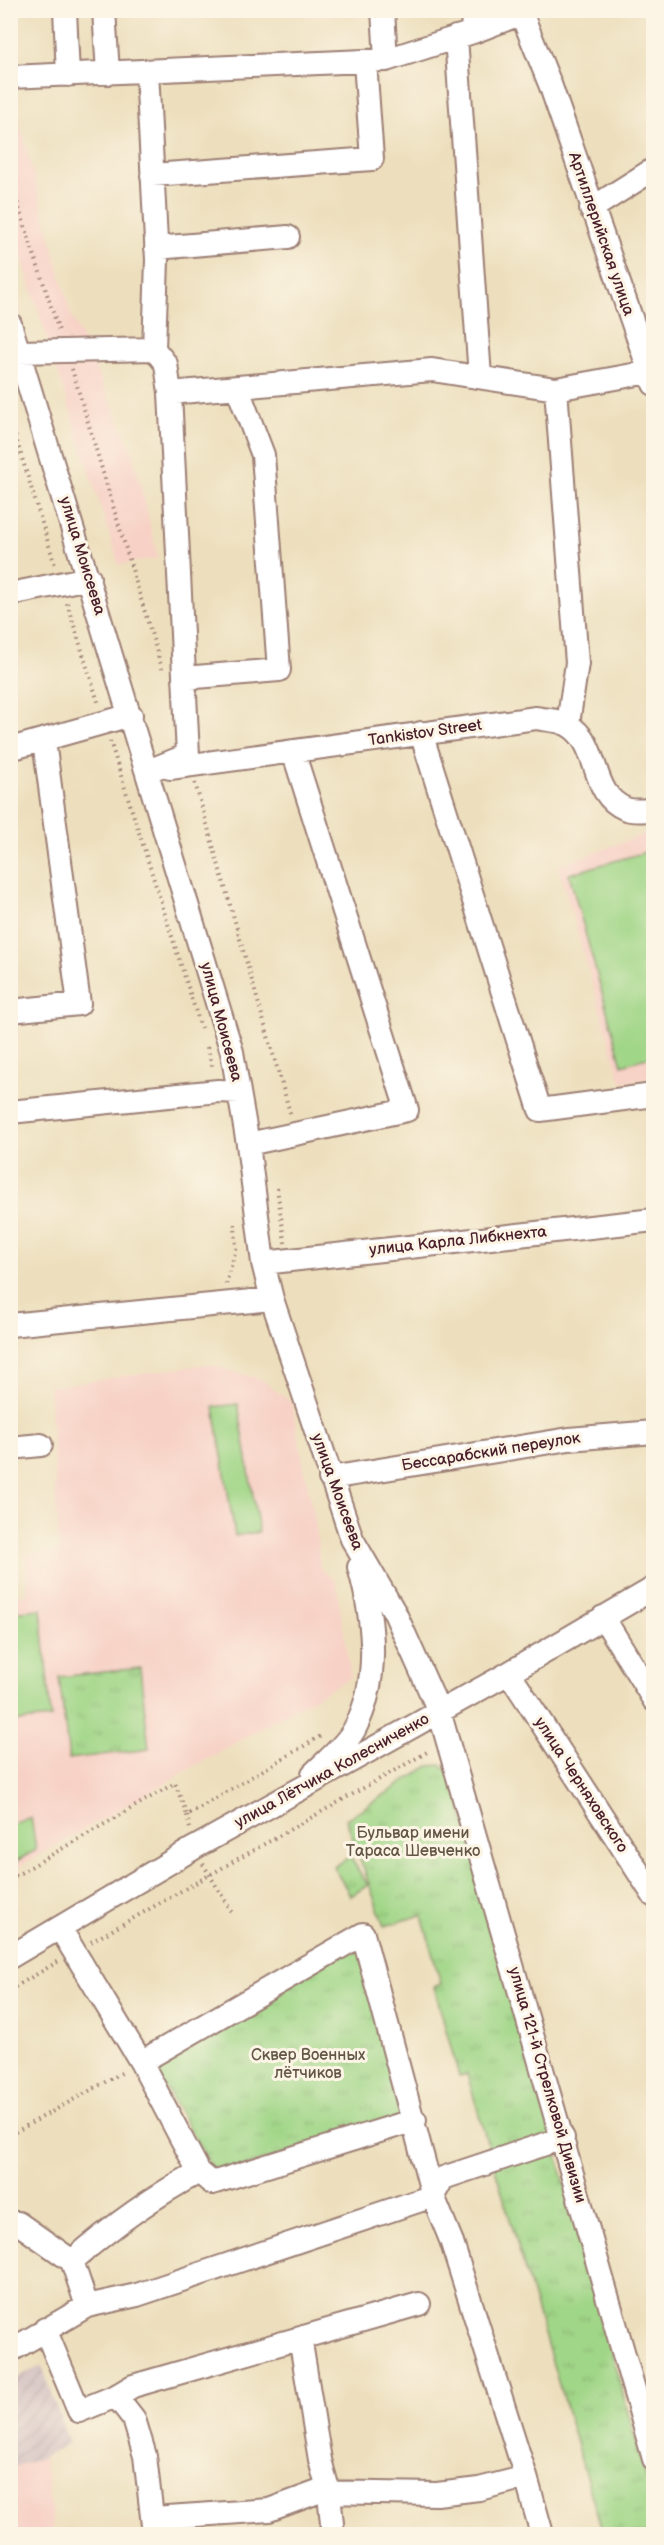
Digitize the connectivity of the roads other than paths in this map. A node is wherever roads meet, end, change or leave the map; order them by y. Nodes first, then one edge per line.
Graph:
1 (65, 10) edge
2 (104, 10) edge
3 (383, 10) edge
4 (520, 12) edge
5 (467, 27) edge
6 (375, 61) junction
7 (147, 71) junction
8 (108, 73) junction
9 (68, 75) junction
10 (10, 77) edge
11 (654, 170) edge
12 (152, 175) junction
13 (591, 209) junction
14 (288, 237) dead end
15 (156, 248) junction
16 (10, 324) edge
17 (154, 349) junction
18 (19, 352) junction
19 (480, 377) junction
20 (651, 378) edge
21 (237, 387) junction
22 (556, 389) junction
23 (170, 393) junction
24 (89, 578) junction
25 (10, 594) edge
26 (174, 677) junction
27 (131, 715) junction
28 (568, 724) junction
29 (421, 734) junction
30 (44, 741) junction
31 (10, 749) edge
32 (293, 751) junction
33 (148, 771) junction
34 (654, 810) edge
35 (10, 1011) edge
36 (229, 1092) junction
37 (654, 1095) edge
38 (10, 1112) edge
39 (248, 1144) junction
40 (654, 1220) edge
41 (262, 1263) junction
42 (272, 1299) junction
43 (10, 1325) edge
44 (654, 1432) edge
45 (41, 1445) dead end
46 (10, 1448) edge
47 (330, 1478) junction
48 (352, 1539) junction
49 (654, 1588) edge
50 (603, 1617) junction
51 (509, 1673) junction
52 (654, 1700) edge
53 (439, 1711) junction
54 (293, 1793) junction
55 (654, 1896) edge
56 (60, 1928) junction
57 (10, 1957) edge
58 (141, 2062) junction
59 (415, 2120) junction
60 (563, 2138) junction
61 (199, 2172) junction
62 (433, 2196) junction
63 (10, 2223) edge
64 (72, 2261) junction
65 (419, 2304) dead end
66 (87, 2306) junction
67 (45, 2329) junction
68 (300, 2337) junction
69 (10, 2351) edge
70 (116, 2396) junction
71 (654, 2460) edge
72 (526, 2477) junction
73 (329, 2493) junction
74 (154, 2526) edge
75 (333, 2535) edge
76 (542, 2535) edge

1 - 9 street
2 - 8 street
3 - 6 street
4 - 5 street
4 - 13 street, Артиллерийская улица
5 - 6 street
5 - 19 street
6 - 7 street
6 - 12 street
7 - 8 street
7 - 12 street
8 - 9 street
9 - 10 street
11 - 13 street
12 - 15 street
13 - 20 street, Артиллерийская улица
14 - 15 street
15 - 17 street
16 - 18 street, улица Моисеева
17 - 18 street
17 - 23 street
18 - 24 street, улица Моисеева
19 - 21 street
19 - 22 street
20 - 22 street
21 - 23 street
21 - 26 street
22 - 28 street
23 - 26 street
24 - 25 street
24 - 27 street, улица Моисеева
26 - 33 street
27 - 30 street
27 - 33 street, улица Моисеева
28 - 29 street, Tankistov Street
28 - 34 street
29 - 32 street, Tankistov Street
29 - 37 street
30 - 31 street
30 - 35 street
32 - 33 street, Tankistov Street
32 - 39 street
33 - 36 street, улица Моисеева
36 - 38 street
36 - 39 street, улица Моисеева
39 - 41 street, улица Моисеева
40 - 41 street, улица Карла Либкнехта
41 - 42 street, улица Моисеева
42 - 43 street
42 - 47 street, улица Моисеева
44 - 47 street, Бессарабский переулок
45 - 46 street
47 - 48 street, улица Моисеева
48 - 53 street, улица Моисеева
48 - 54 street
49 - 50 street, улица Лётчика Колесниченко
50 - 51 street, улица Лётчика Колесниченко
50 - 52 street
51 - 53 street, улица Лётчика Колесниченко
51 - 55 street, улица Черняховского
53 - 54 street, улица Лётчика Колесниченко
53 - 60 street, улица 121-й Стрелковой Дивизии
54 - 56 street, улица Лётчика Колесниченко
56 - 57 street, улица Лётчика Колесниченко
56 - 58 street
58 - 59 street
58 - 61 street
59 - 61 street
59 - 62 street
60 - 62 street
60 - 71 street, улица 121-й Стрелковой Дивизии
61 - 64 street
62 - 66 street
62 - 72 street
63 - 64 street
64 - 66 street
65 - 68 street
66 - 67 street
67 - 69 street
67 - 70 street
68 - 70 street
68 - 73 street
70 - 74 street
72 - 73 street
72 - 76 street
73 - 74 street
73 - 75 street

